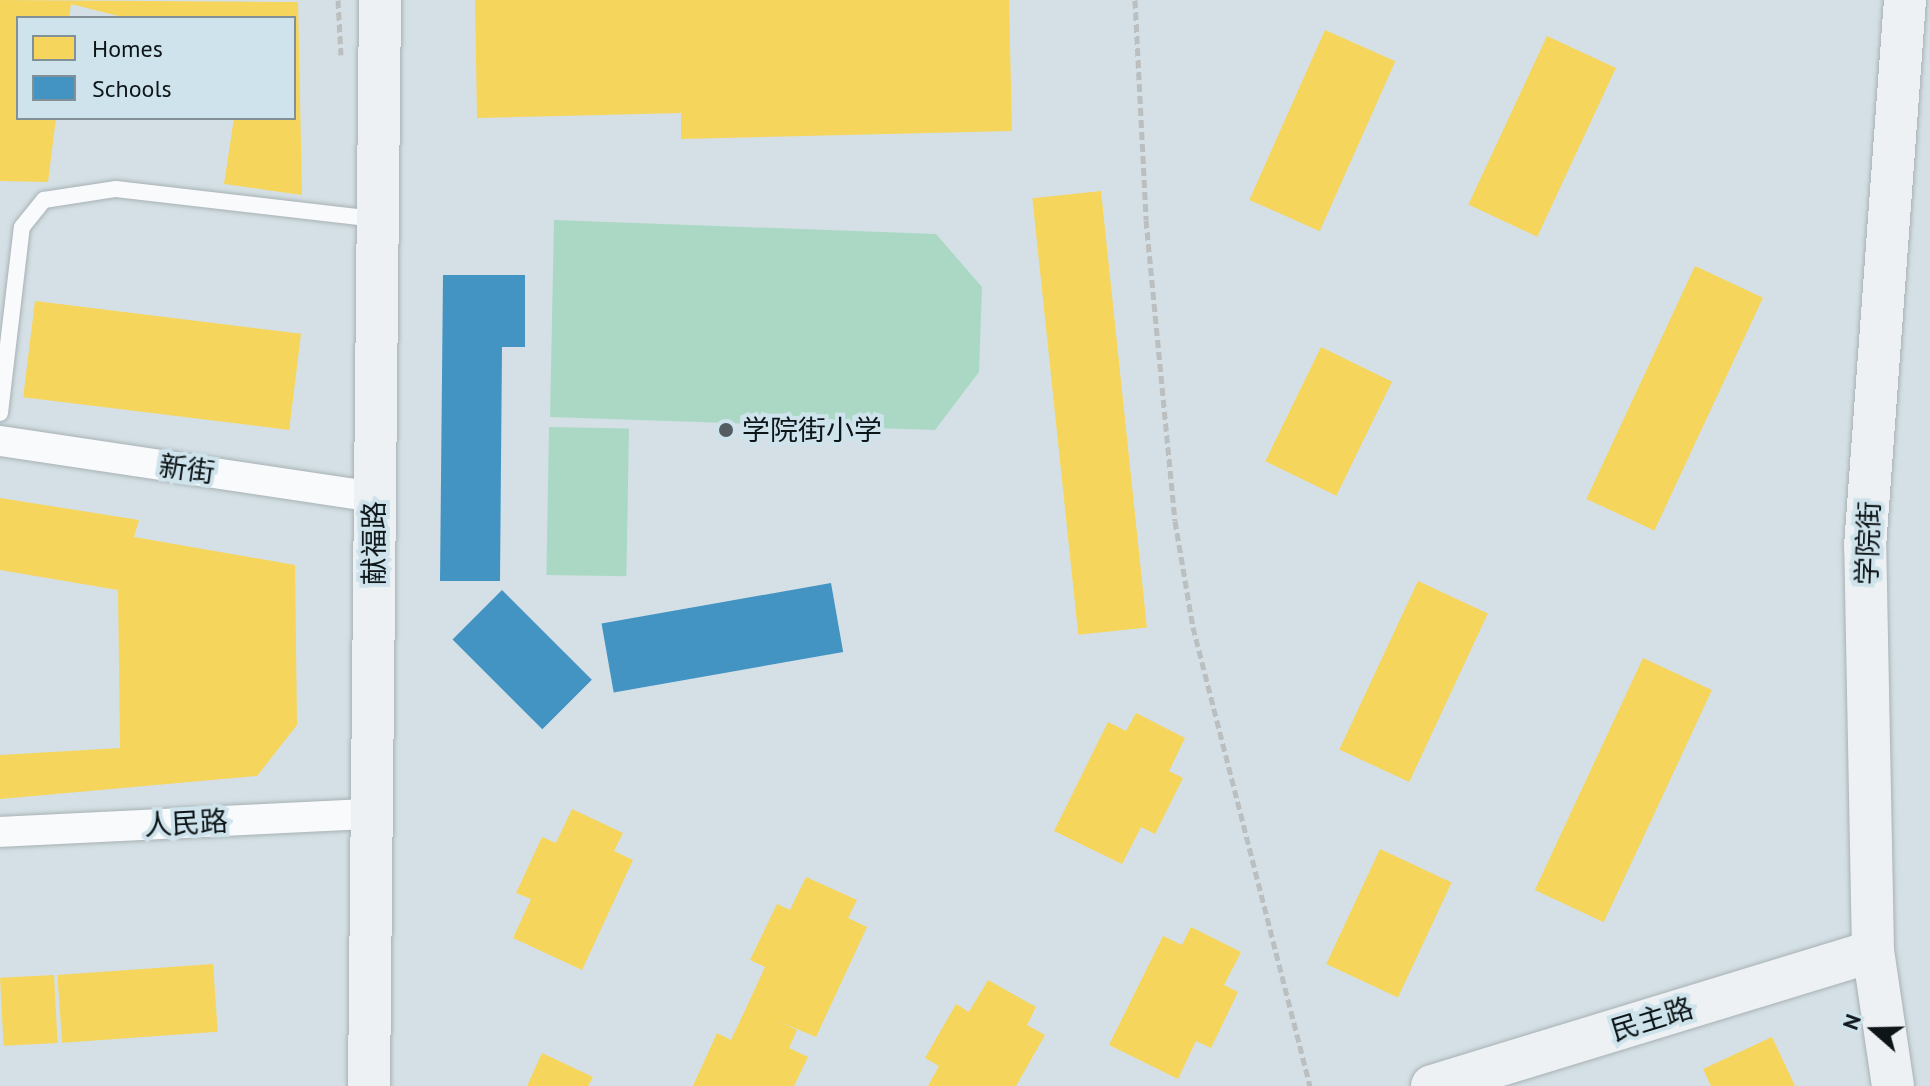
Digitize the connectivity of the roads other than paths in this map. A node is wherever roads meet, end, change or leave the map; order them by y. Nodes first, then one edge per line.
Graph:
1 (380, 0) edge
2 (1905, 0) edge
3 (377, 219) junction
4 (0, 413) edge
5 (0, 441) edge
6 (374, 497) junction
7 (372, 814) junction
8 (0, 832) edge
9 (1873, 951) junction
10 (369, 1086) edge
11 (1432, 1086) edge
12 (1893, 1086) edge

1 - 3 street, 献福路
2 - 9 street, 学院街
3 - 4 lane
3 - 6 street, 献福路
5 - 6 street, 新街
6 - 7 street, 献福路
7 - 8 street, 人民路
7 - 10 street, 献福路
9 - 11 street, 民主路
9 - 12 street, 学院街

